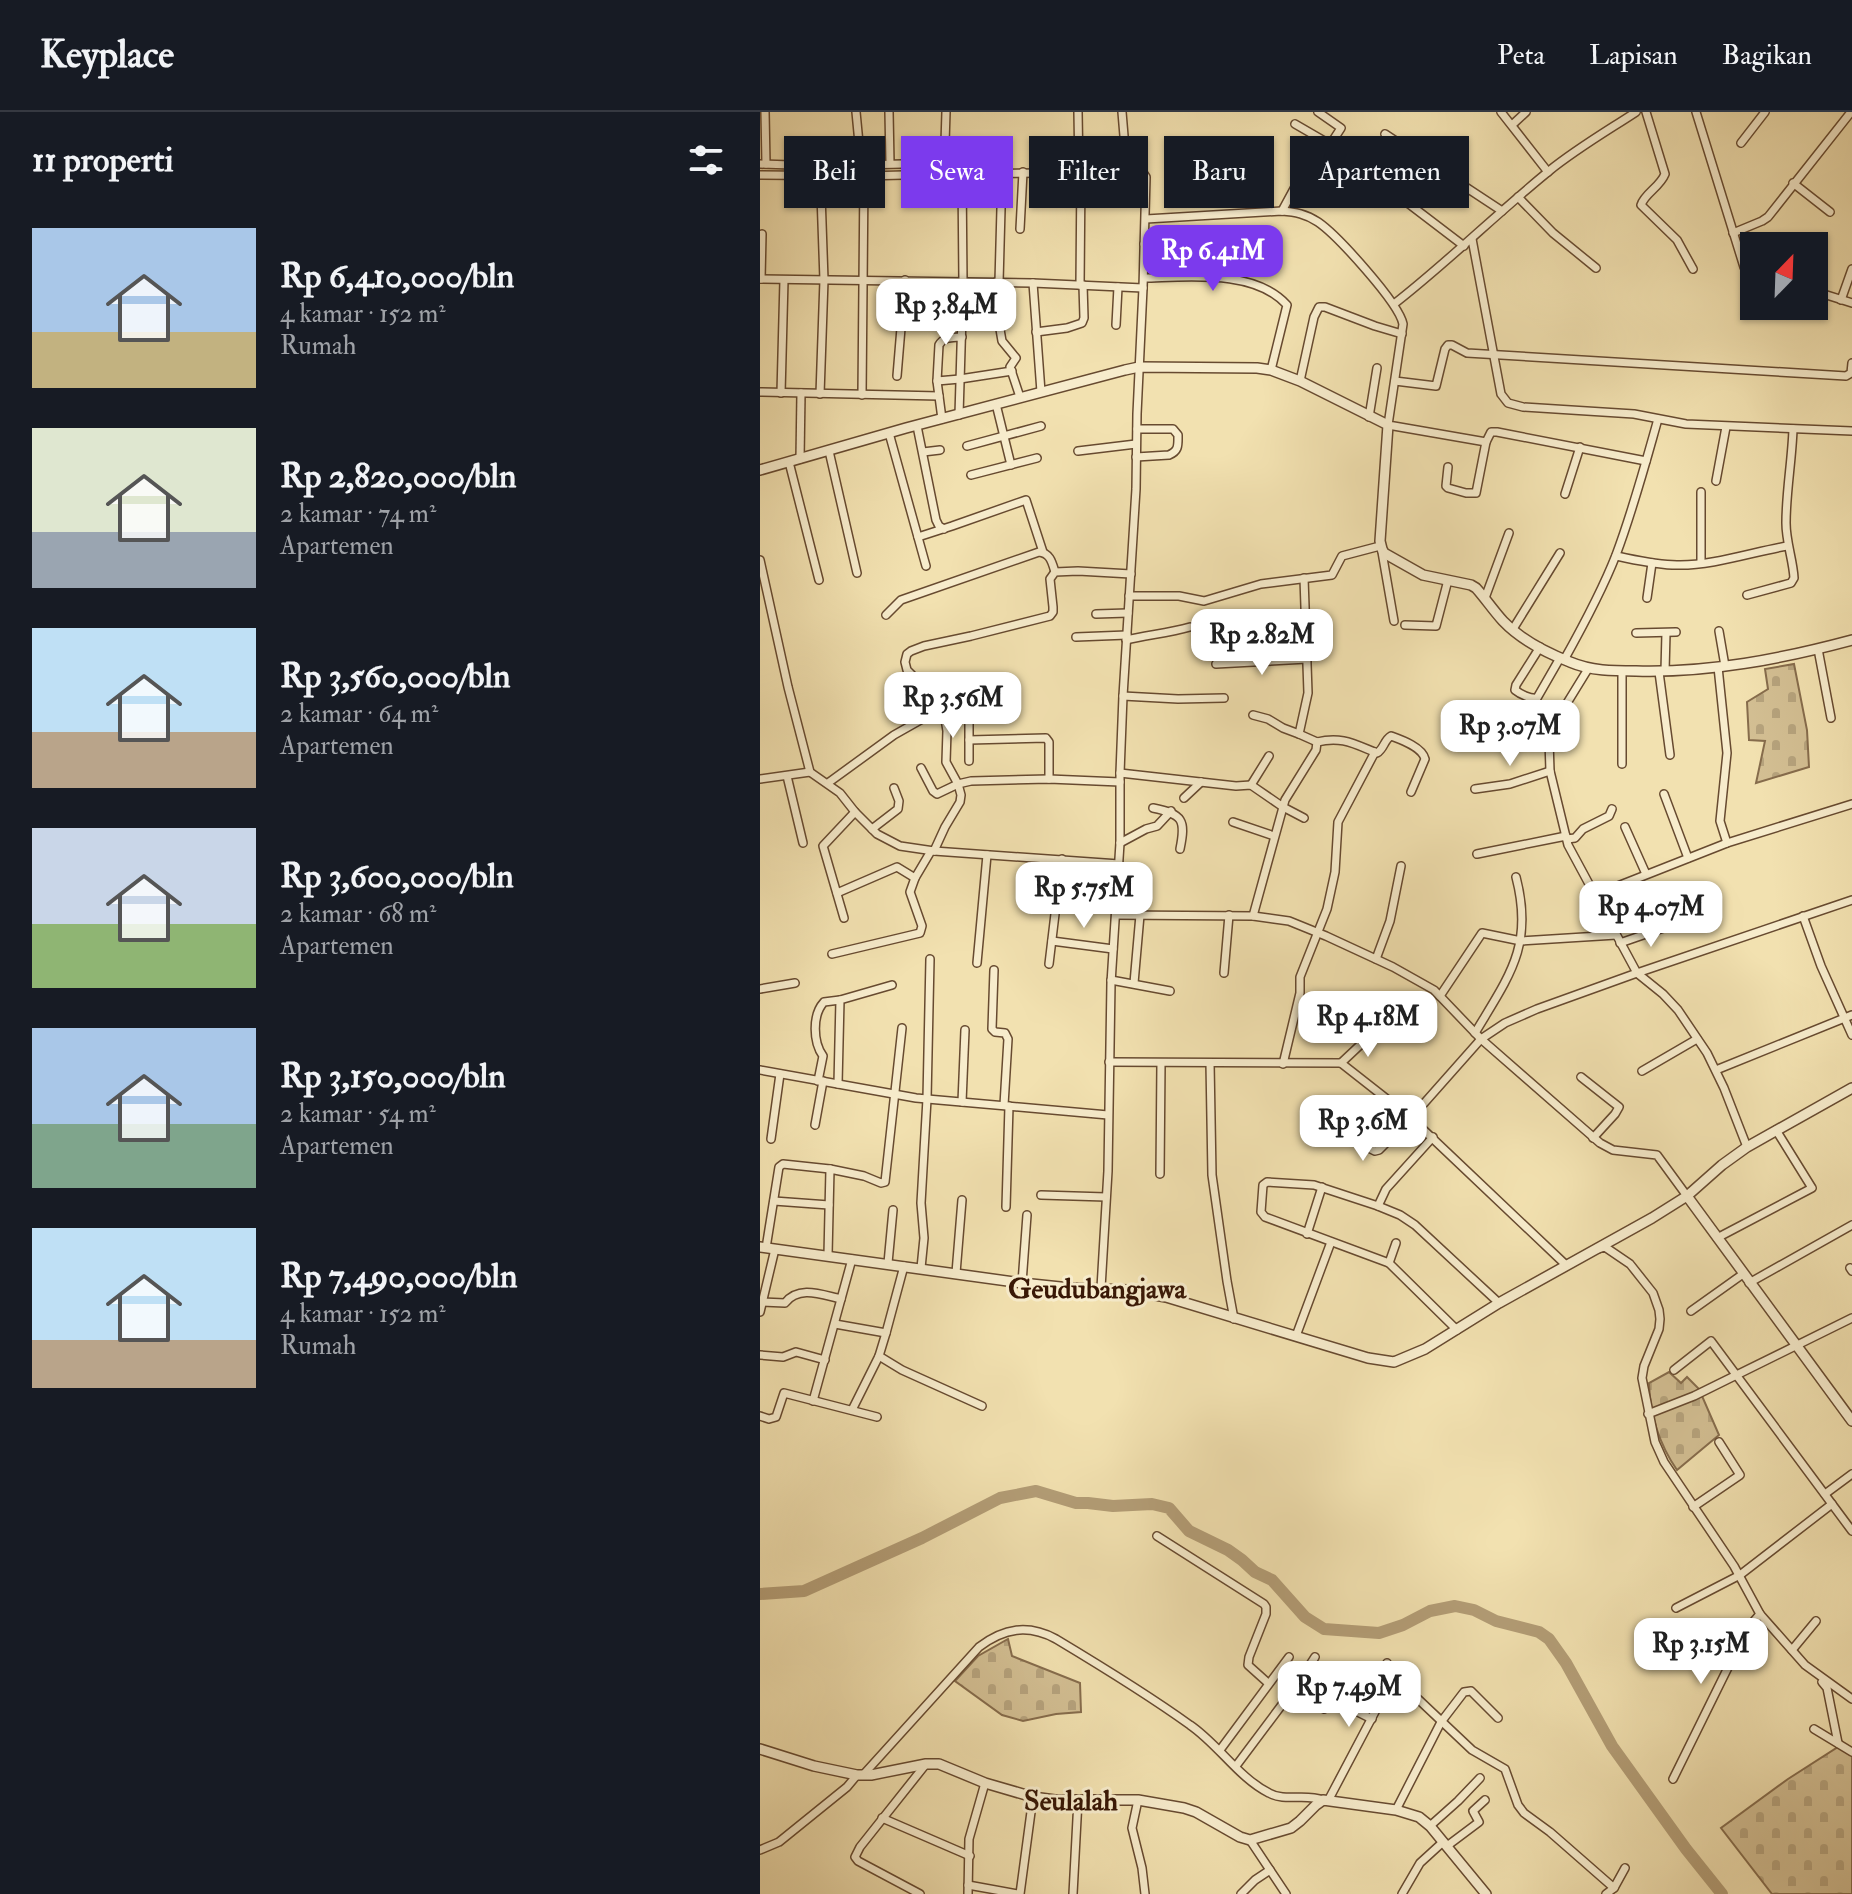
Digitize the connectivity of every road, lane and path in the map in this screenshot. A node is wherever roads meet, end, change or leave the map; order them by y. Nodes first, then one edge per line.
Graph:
1 (765, 112) edge
2 (856, 112) edge
3 (889, 112) edge
4 (946, 112) edge
5 (1078, 112) edge
6 (1122, 112) edge
7 (1318, 112) edge
8 (1501, 112) edge
9 (1526, 112) edge
10 (1636, 112) edge
11 (1646, 112) edge
12 (1696, 112) edge
13 (1765, 112) edge
14 (1851, 112) edge
15 (1295, 124) dead end
16 (1512, 125) junction
17 (1385, 134) dead end
18 (860, 136) edge
19 (945, 136) edge
20 (1079, 136) edge
21 (1124, 136) edge
22 (1316, 136) edge
23 (1336, 136) edge
24 (1741, 143) dead end
25 (890, 163) junction
26 (901, 163) edge
27 (763, 164) edge
28 (885, 164) edge
29 (784, 167) edge
30 (1013, 172) edge
31 (1023, 172) junction
32 (1029, 172) edge
33 (1548, 172) junction
34 (784, 173) edge
35 (760, 175) edge
36 (1793, 183) junction
37 (1290, 196) edge
38 (1518, 197) junction
39 (822, 208) edge
40 (865, 208) edge
41 (962, 208) edge
42 (1000, 208) edge
43 (1081, 208) edge
44 (1146, 208) edge
45 (1414, 208) edge
46 (1282, 211) junction
47 (1502, 211) junction
48 (1830, 212) dead end
49 (1146, 219) junction
50 (1020, 229) dead end
51 (1733, 233) junction
52 (762, 234) edge
53 (1472, 239) junction
54 (1144, 244) junction
55 (1464, 246) junction
56 (1256, 247) dead end
57 (1740, 255) edge
58 (1596, 268) dead end
59 (1693, 269) dead end
60 (1852, 269) edge
61 (1144, 278) junction
62 (760, 279) edge
63 (784, 280) junction
64 (824, 280) junction
65 (863, 280) junction
66 (905, 280) junction
67 (963, 282) junction
68 (997, 282) junction
69 (1033, 283) junction
70 (1082, 285) junction
71 (1118, 287) junction
72 (1143, 288) junction
73 (1828, 296) edge
74 (1841, 300) junction
75 (1852, 303) edge
76 (1394, 304) junction
77 (1116, 325) dead end
78 (1036, 332) junction
79 (1402, 334) junction
80 (962, 337) junction
81 (1494, 354) junction
82 (1852, 363) edge
83 (1139, 367) junction
84 (1377, 368) dead end
85 (1271, 370) junction
86 (1012, 371) junction
87 (897, 376) dead end
88 (960, 379) junction
89 (937, 381) junction
90 (1300, 381) junction
91 (1395, 381) junction
92 (760, 392) edge
93 (1041, 392) junction
94 (781, 393) junction
95 (801, 393) junction
96 (820, 394) junction
97 (862, 395) junction
98 (939, 396) junction
99 (1020, 397) junction
100 (996, 404) junction
101 (959, 415) junction
102 (1369, 417) junction
103 (942, 419) junction
104 (1658, 419) junction
105 (1388, 425) junction
106 (917, 426) junction
107 (1041, 426) dead end
108 (1726, 427) junction
109 (1137, 429) junction
110 (1793, 429) junction
111 (1852, 431) edge
112 (889, 433) junction
113 (1004, 436) junction
114 (1486, 442) junction
115 (1136, 444) junction
116 (967, 446) dead end
117 (1580, 447) junction
118 (940, 450) dead end
119 (829, 451) junction
120 (1078, 451) dead end
121 (923, 452) junction
122 (1136, 457) junction
123 (1037, 458) dead end
124 (795, 460) junction
125 (1646, 461) junction
126 (1011, 465) junction
127 (1448, 467) dead end
128 (760, 470) edge
129 (971, 475) dead end
130 (1716, 481) dead end
131 (1701, 492) dead end
132 (1565, 494) dead end
133 (944, 529) junction
134 (1509, 533) dead end
135 (918, 537) junction
136 (1787, 546) junction
137 (1381, 548) junction
138 (1043, 552) junction
139 (1560, 553) dead end
140 (1616, 556) junction
141 (760, 560) edge
142 (1652, 563) junction
143 (1701, 563) junction
144 (926, 566) dead end
145 (1055, 572) junction
146 (857, 573) dead end
147 (1131, 574) junction
148 (1304, 578) junction
149 (819, 580) dead end
150 (1448, 580) junction
151 (1747, 595) dead end
152 (1129, 596) junction
153 (1485, 598) junction
154 (1647, 598) dead end
155 (1128, 613) junction
156 (1096, 614) dead end
157 (886, 615) dead end
158 (1394, 621) dead end
159 (1405, 625) dead end
160 (1190, 627) dead end
161 (1513, 629) junction
162 (1719, 631) dead end
163 (1676, 632) dead end
164 (1636, 633) dead end
165 (1666, 633) junction
166 (1076, 637) dead end
167 (1127, 638) junction
168 (1852, 640) edge
169 (1540, 647) junction
170 (1818, 649) junction
171 (1307, 659) junction
172 (1562, 659) junction
173 (1216, 664) dead end
174 (1721, 666) junction
175 (1588, 669) junction
176 (1622, 671) junction
177 (1662, 672) junction
178 (1123, 696) junction
179 (1224, 698) dead end
180 (940, 709) junction
181 (1253, 715) dead end
182 (969, 718) dead end
183 (1831, 718) dead end
184 (1299, 734) junction
185 (969, 740) junction
186 (1317, 742) junction
187 (1375, 752) junction
188 (1670, 755) dead end
189 (1269, 756) dead end
190 (969, 761) dead end
191 (1622, 764) dead end
192 (921, 768) dead end
193 (1550, 771) junction
194 (810, 772) junction
195 (1120, 773) junction
196 (787, 776) junction
197 (760, 779) edge
198 (1049, 779) junction
199 (1120, 782) junction
200 (1201, 782) junction
201 (828, 783) junction
202 (958, 784) junction
203 (1251, 785) junction
204 (894, 788) dead end
205 (1475, 789) dead end
206 (1411, 792) dead end
207 (1664, 794) dead end
208 (1184, 798) dead end
209 (1852, 804) edge
210 (1283, 807) junction
211 (1153, 808) dead end
212 (1612, 809) dead end
213 (1171, 811) junction
214 (855, 812) junction
215 (1304, 818) dead end
216 (1233, 822) dead end
217 (1625, 827) dead end
218 (872, 829) junction
219 (1274, 836) junction
220 (1566, 837) junction
221 (803, 843) dead end
222 (1120, 843) junction
223 (1727, 843) junction
224 (1180, 849) dead end
225 (932, 851) junction
226 (1477, 854) dead end
227 (987, 855) junction
228 (1688, 858) junction
229 (1062, 859) junction
230 (1119, 864) junction
231 (1401, 866) dead end
232 (1646, 874) junction
233 (1516, 877) dead end
234 (915, 878) junction
235 (1051, 889) dead end
236 (837, 893) junction
237 (1595, 895) junction
238 (1852, 900) edge
239 (1055, 914) dead end
240 (1116, 915) junction
241 (1140, 915) junction
242 (1229, 915) junction
243 (1253, 916) junction
244 (1803, 916) junction
245 (844, 918) dead end
246 (1672, 925) dead end
247 (1319, 933) junction
248 (1616, 935) junction
249 (1052, 941) junction
250 (1521, 941) junction
251 (1620, 943) junction
252 (1113, 949) junction
253 (832, 954) dead end
254 (930, 959) dead end
255 (1376, 959) junction
256 (977, 963) dead end
257 (1049, 964) dead end
258 (994, 970) dead end
259 (1224, 973) dead end
260 (1637, 973) junction
261 (1111, 980) junction
262 (795, 983) dead end
263 (1134, 983) junction
264 (892, 985) dead end
265 (760, 989) edge
266 (1170, 991) dead end
267 (1440, 996) junction
268 (840, 1000) junction
269 (1848, 1016) edge
270 (902, 1028) dead end
271 (965, 1030) dead end
272 (1374, 1032) dead end
273 (1852, 1035) edge
274 (1478, 1036) junction
275 (1697, 1039) junction
276 (1109, 1062) junction
277 (1161, 1063) junction
278 (1210, 1063) junction
279 (1341, 1063) junction
280 (1283, 1064) junction
281 (760, 1070) edge
282 (1716, 1070) junction
283 (1642, 1071) dead end
284 (780, 1074) junction
285 (1581, 1077) dead end
286 (820, 1081) junction
287 (838, 1084) junction
288 (1852, 1088) edge
289 (896, 1094) junction
290 (927, 1099) junction
291 (962, 1102) junction
292 (1321, 1102) dead end
293 (1007, 1106) junction
294 (1108, 1115) junction
295 (1411, 1118) junction
296 (815, 1125) dead end
297 (1776, 1130) junction
298 (1433, 1137) junction
299 (1593, 1138) junction
300 (771, 1139) dead end
301 (1747, 1147) junction
302 (830, 1169) junction
303 (1160, 1174) dead end
304 (1322, 1187) junction
305 (1041, 1195) dead end
306 (1687, 1196) junction
307 (1106, 1197) junction
308 (962, 1200) dead end
309 (774, 1201) junction
310 (829, 1205) junction
311 (1378, 1206) junction
312 (1006, 1207) dead end
313 (893, 1210) dead end
314 (1027, 1215) dead end
315 (1852, 1225) edge
316 (1307, 1234) junction
317 (1717, 1238) junction
318 (1331, 1242) junction
319 (1396, 1243) dead end
320 (767, 1248) edge
321 (1591, 1251) junction
322 (828, 1255) junction
323 (852, 1259) junction
324 (888, 1263) junction
325 (1389, 1263) junction
326 (1566, 1265) junction
327 (904, 1266) junction
328 (921, 1268) junction
329 (956, 1273) junction
330 (1743, 1274) junction
331 (1022, 1283) junction
332 (1749, 1283) junction
333 (1101, 1288) junction
334 (841, 1299) junction
335 (761, 1302) edge
336 (1499, 1303) junction
337 (1691, 1311) dead end
338 (760, 1312) edge
339 (1852, 1318) edge
340 (1234, 1319) junction
341 (835, 1324) junction
342 (1457, 1330) junction
343 (886, 1333) junction
344 (1296, 1336) junction
345 (1796, 1345) junction
346 (760, 1355) edge
347 (879, 1356) junction
348 (825, 1360) junction
349 (1674, 1370) dead end
350 (1737, 1375) junction
351 (813, 1401) junction
352 (982, 1406) dead end
353 (852, 1410) junction
354 (1648, 1414) junction
355 (760, 1416) edge
356 (877, 1417) dead end
357 (1852, 1421) edge
358 (1719, 1442) dead end
359 (1852, 1474) edge
360 (1825, 1494) junction
361 (1832, 1504) junction
362 (1693, 1507) junction
363 (1852, 1531) edge
364 (1157, 1536) dead end
365 (1740, 1575) junction
366 (1676, 1608) dead end
367 (1760, 1614) junction
368 (1816, 1621) dead end
369 (1792, 1650) junction
370 (1289, 1657) dead end
371 (1315, 1657) dead end
372 (1387, 1663) dead end
373 (1805, 1665) junction
374 (1301, 1679) junction
375 (1268, 1683) junction
376 (1418, 1699) dead end
377 (1852, 1699) edge
378 (1344, 1705) dead end
379 (1324, 1709) dead end
380 (1498, 1718) dead end
381 (1372, 1719) junction
382 (1441, 1722) junction
383 (1814, 1729) dead end
384 (1838, 1743) junction
385 (760, 1749) edge
386 (1220, 1750) junction
387 (1852, 1752) edge
388 (926, 1764) junction
389 (1236, 1766) junction
390 (860, 1775) junction
391 (1480, 1778) dead end
392 (1673, 1779) dead end
393 (985, 1783) junction
394 (1033, 1797) junction
395 (1078, 1800) junction
396 (1138, 1800) junction
397 (1326, 1800) junction
398 (1485, 1800) dead end
399 (1396, 1810) junction
400 (882, 1818) junction
401 (1430, 1826) junction
402 (1250, 1840) junction
403 (1445, 1844) junction
404 (760, 1850) edge
405 (970, 1856) junction
406 (1625, 1868) dead end
407 (1270, 1870) junction
408 (1614, 1888) junction
409 (968, 1890) edge
410 (920, 1894) edge
411 (1019, 1894) edge
412 (1073, 1894) edge
413 (1145, 1894) edge
414 (1241, 1894) edge
415 (1286, 1894) edge
416 (1402, 1894) edge
417 (1486, 1894) edge
418 (1606, 1894) edge

1 - 27 street
2 - 18 street
3 - 25 street
4 - 19 street
5 - 20 street
6 - 21 street
7 - 23 street
8 - 16 street
9 - 16 street
10 - 33 street
11 - 59 street
12 - 51 street
13 - 24 street
14 - 36 street
15 - 22 street
16 - 33 street
17 - 47 street
25 - 26 street
25 - 28 street
27 - 29 street
30 - 31 street
31 - 32 street
31 - 50 street
33 - 38 street
34 - 35 street
36 - 48 street
36 - 51 street
37 - 46 street
38 - 47 street
38 - 58 street
39 - 64 street
40 - 65 street
41 - 67 street
42 - 68 street
43 - 70 street
44 - 49 street
45 - 55 street
46 - 49 street
46 - 76 street
47 - 53 street
49 - 54 street
51 - 57 street
52 - 62 street
53 - 55 street
53 - 81 street
54 - 56 street
54 - 61 street
55 - 76 street
60 - 74 street
61 - 72 street
61 - 85 street
62 - 63 street
63 - 64 street
63 - 94 street
64 - 65 street
64 - 96 street
65 - 66 street
65 - 97 street
66 - 67 street
66 - 87 street
67 - 68 street
67 - 80 street
68 - 69 street
68 - 86 street
69 - 70 street
69 - 78 street
70 - 71 street
70 - 78 street
71 - 72 street
71 - 77 street
72 - 83 street
73 - 74 street
74 - 75 street
76 - 79 street
78 - 93 street
79 - 90 street
79 - 91 street
80 - 88 street
80 - 89 street
81 - 82 street
81 - 91 street
81 - 104 street
83 - 85 street
83 - 93 street
83 - 109 street
84 - 102 street
85 - 90 street
86 - 88 street
86 - 99 street
88 - 89 street
88 - 101 street
89 - 98 street
90 - 102 street
91 - 105 street
92 - 94 street
93 - 99 street
94 - 95 street
95 - 96 street
95 - 124 street
96 - 97 street
97 - 98 street
98 - 103 street
99 - 100 street
100 - 101 street
100 - 113 street
101 - 103 street
102 - 105 street
103 - 106 street
104 - 108 street
104 - 125 street
105 - 114 street
105 - 137 street
106 - 112 street
106 - 121 street
107 - 113 street
108 - 110 street
108 - 130 street
109 - 115 street
109 - 122 street
110 - 111 street
110 - 136 street
112 - 119 street
112 - 135 street
113 - 116 street
113 - 126 street
114 - 117 street
114 - 127 street
115 - 120 street
115 - 122 street
117 - 125 street
117 - 132 street
118 - 121 street
119 - 124 street
119 - 146 street
121 - 133 street
122 - 147 street
123 - 126 street
124 - 128 street
124 - 149 street
125 - 140 street
126 - 129 street
131 - 143 street
133 - 135 street
133 - 138 street
134 - 153 street
135 - 144 street
136 - 143 street
136 - 151 street
137 - 148 street
137 - 150 street
137 - 158 street
138 - 145 street
138 - 157 street
139 - 161 street
140 - 142 street
140 - 172 street
141 - 194 street
142 - 143 street
142 - 154 street
145 - 147 street
145 - 180 street
147 - 152 street
148 - 152 street
148 - 171 street
150 - 153 street
150 - 159 street
152 - 155 street
153 - 161 street
155 - 156 street
155 - 167 street
160 - 167 street
161 - 169 street
162 - 174 street
163 - 165 street
164 - 165 street
165 - 177 street
166 - 167 street
167 - 178 street
168 - 170 street
169 - 172 street
169 - 172 street
170 - 174 street
170 - 183 street
171 - 173 street
171 - 184 street
172 - 175 street
174 - 177 street
174 - 223 street
175 - 176 street
175 - 193 street
176 - 177 street
176 - 191 street
177 - 188 street
178 - 179 street
178 - 195 street
180 - 201 street
180 - 202 street
181 - 184 street
182 - 185 street
184 - 186 street
185 - 190 street
185 - 198 street
186 - 187 street
186 - 210 street
187 - 206 street
187 - 247 street
189 - 203 street
192 - 202 street
193 - 205 street
193 - 220 street
194 - 196 street
194 - 201 street
195 - 199 street
195 - 200 street
196 - 197 street
196 - 221 street
198 - 199 street
198 - 202 street
199 - 222 street
200 - 203 street
200 - 208 street
201 - 214 street
202 - 225 street
203 - 210 street
204 - 218 street
207 - 228 street
209 - 223 street
210 - 215 street
210 - 219 street
211 - 213 street
212 - 220 street
213 - 222 street
213 - 224 street
214 - 218 street
214 - 236 street
216 - 219 street
217 - 232 street
218 - 225 street
219 - 243 street
220 - 226 street
220 - 237 street
222 - 230 street
223 - 228 street
225 - 227 street
225 - 234 street
227 - 229 street
227 - 256 street
228 - 232 street
229 - 230 street
229 - 235 street
230 - 240 street
231 - 255 street
232 - 237 street
233 - 250 street
234 - 236 street
234 - 253 street
236 - 245 street
237 - 248 street
238 - 244 street
239 - 249 street
240 - 241 street
240 - 252 street
241 - 242 street
241 - 263 street
242 - 243 street
242 - 259 street
243 - 247 street
244 - 260 street
244 - 269 street
246 - 251 street
247 - 255 street
247 - 280 street
248 - 250 street
248 - 251 street
249 - 252 street
249 - 257 street
250 - 267 street
250 - 274 street
251 - 260 street
252 - 261 street
254 - 290 street
255 - 267 street
258 - 293 street
260 - 274 street
260 - 275 street
261 - 263 street
261 - 276 street
262 - 265 street
263 - 266 street
264 - 268 street
267 - 274 street
268 - 286 street
268 - 287 street
269 - 273 street
269 - 282 street
270 - 289 street
271 - 291 street
272 - 279 street
274 - 295 street
274 - 299 street
275 - 282 street
275 - 283 street
276 - 277 street
276 - 294 street
277 - 278 street
277 - 303 street
278 - 280 street
278 - 340 street
279 - 280 street
279 - 295 street
281 - 284 street
282 - 301 street
284 - 286 street
284 - 300 street
285 - 299 street
286 - 287 street
286 - 296 street
287 - 289 street
288 - 297 street
289 - 290 street
289 - 302 street
290 - 291 street
290 - 328 street
291 - 293 street
292 - 295 street
293 - 294 street
293 - 312 street
294 - 307 street
295 - 298 street
297 - 301 street
297 - 317 street
298 - 311 street
298 - 326 street
299 - 306 street
301 - 306 street
302 - 309 street
302 - 310 street
304 - 311 street
304 - 316 street
304 - 316 street
305 - 307 street
306 - 317 street
306 - 321 street
307 - 333 street
308 - 329 street
309 - 310 street
309 - 320 street
310 - 322 street
311 - 336 street
313 - 324 street
314 - 331 street
315 - 332 street
316 - 318 street
317 - 330 street
318 - 325 street
318 - 344 street
319 - 325 street
320 - 322 street
320 - 335 street
321 - 326 street
321 - 354 street
322 - 323 street
323 - 324 street
323 - 334 street
324 - 327 street
325 - 342 street
326 - 336 street
327 - 328 street
327 - 343 street
328 - 329 street
329 - 331 street
330 - 332 street
330 - 337 street
331 - 333 street
332 - 345 street
333 - 340 street
334 - 335 street
334 - 341 street
335 - 338 street
336 - 342 street
339 - 345 street
340 - 344 street
341 - 343 street
341 - 348 street
342 - 344 street
343 - 347 street
345 - 350 street
345 - 357 street
346 - 348 street
347 - 352 street
347 - 353 street
348 - 351 street
349 - 350 street
350 - 354 street
350 - 360 street
351 - 353 street
351 - 355 street
353 - 356 street
354 - 362 street
358 - 362 street
359 - 360 street
360 - 361 street
361 - 363 street
361 - 365 street
362 - 365 street
364 - 375 street
365 - 366 street
365 - 367 street
367 - 369 street
367 - 392 street
368 - 369 street
369 - 373 street
370 - 375 street
371 - 374 street
372 - 381 street
373 - 377 street
373 - 384 street
374 - 379 street
374 - 389 street
375 - 386 street
376 - 382 street
378 - 381 street
380 - 382 street
381 - 397 street
382 - 399 street
382 - 408 street
383 - 384 street
384 - 387 street
385 - 390 street
386 - 389 street
386 - 390 street
388 - 390 street
388 - 393 street
388 - 400 street
389 - 397 street
390 - 404 street
391 - 401 street
393 - 394 street
393 - 405 street
394 - 395 street
394 - 411 street
395 - 396 street
395 - 412 street
396 - 402 street
396 - 413 street
397 - 399 street
397 - 402 street
398 - 403 street
399 - 401 street
400 - 405 street
400 - 410 street
401 - 403 street
402 - 407 street
403 - 416 street
403 - 417 street
405 - 409 street
406 - 408 street
407 - 414 street
407 - 415 street
408 - 418 street
409 - 411 street

